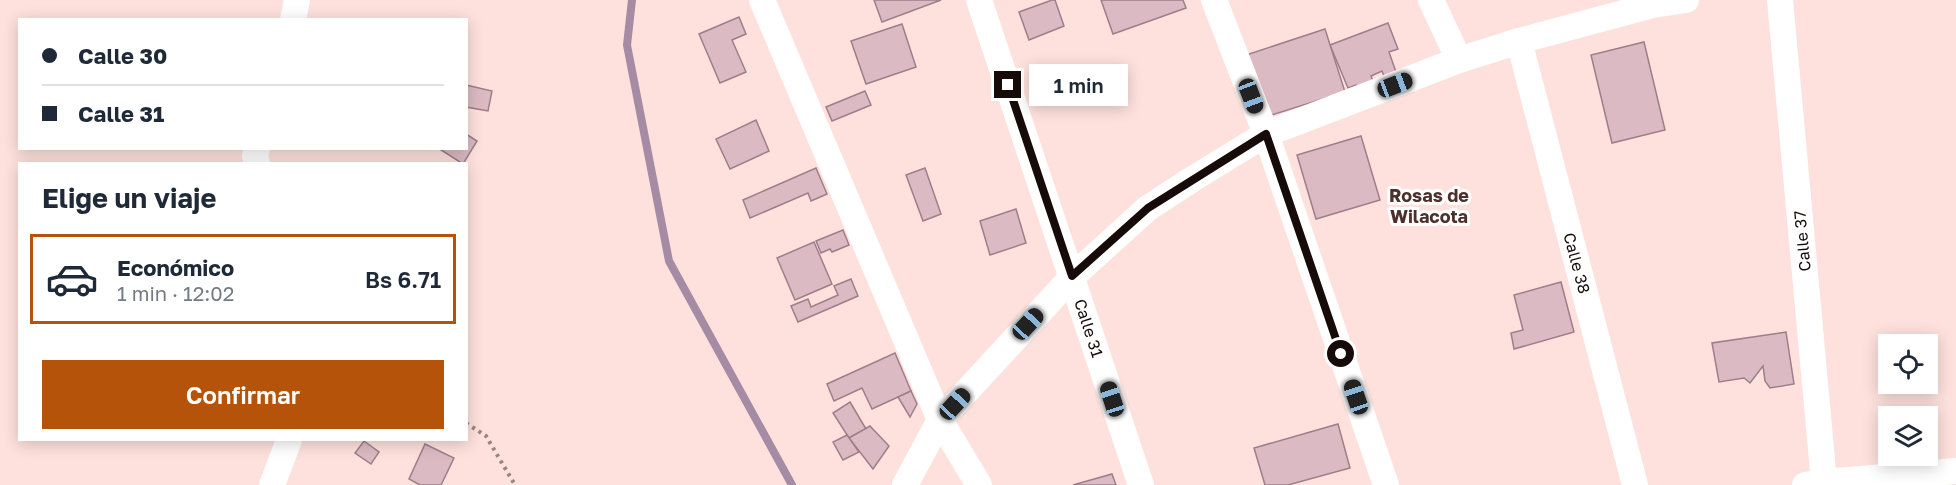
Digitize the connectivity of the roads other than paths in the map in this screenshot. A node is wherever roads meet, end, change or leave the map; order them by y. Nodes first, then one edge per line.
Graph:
1 (297, 0) edge
2 (762, 0) edge
3 (979, 0) edge
4 (1214, 0) edge
5 (1431, 0) edge
6 (1686, 0) edge
7 (1780, 0) edge
8 (1651, 3) edge
9 (292, 18) edge
10 (1519, 41) junction
11 (1460, 60) junction
12 (1266, 134) junction
13 (1072, 276) junction
14 (940, 420) junction
15 (289, 441) edge
16 (1956, 471) edge
17 (1814, 483) edge
18 (272, 485) edge
19 (905, 485) edge
20 (979, 485) edge
21 (1141, 485) edge
22 (1386, 485) edge
23 (1635, 485) edge

1 - 9 street
2 - 14 street
3 - 13 street, Calle 31
4 - 12 street
5 - 11 street
6 - 8 street
7 - 17 street, Calle 37
8 - 10 street
10 - 11 street
10 - 23 street, Calle 38
11 - 12 street
12 - 13 street
12 - 22 street
13 - 14 street
13 - 21 street, Calle 31
14 - 19 street
14 - 20 street
15 - 18 street
16 - 17 street

